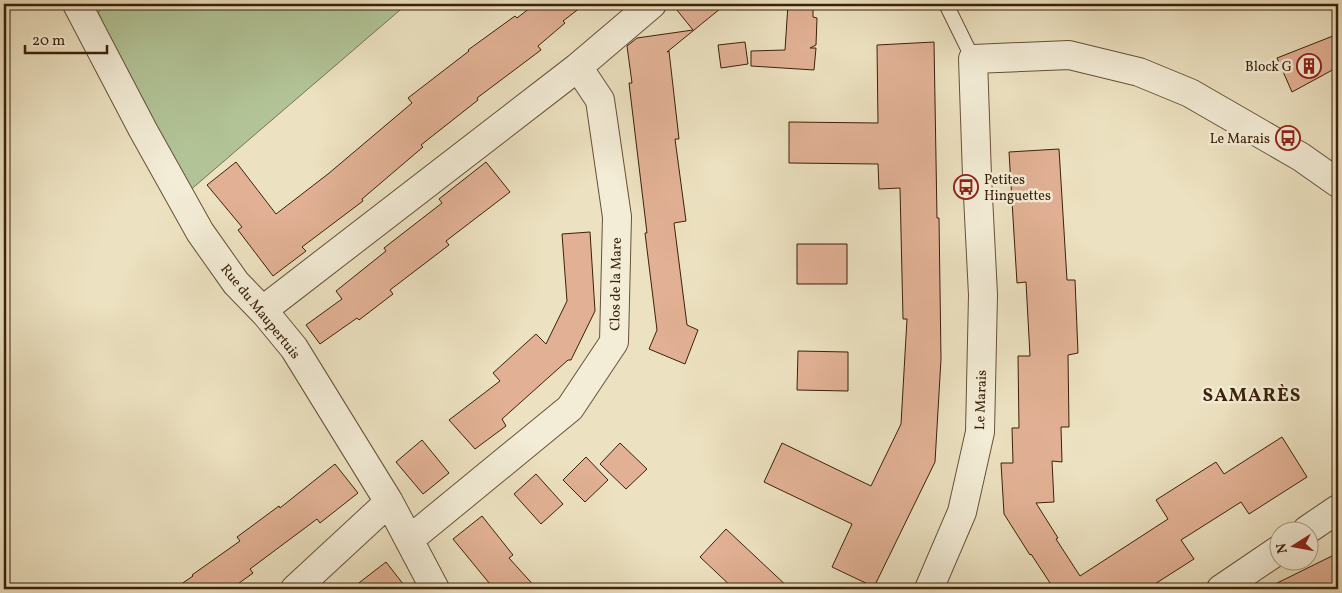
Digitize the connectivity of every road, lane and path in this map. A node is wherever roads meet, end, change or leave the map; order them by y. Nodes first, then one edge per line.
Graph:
1 (77, 4) edge
2 (652, 4) edge
3 (946, 4) edge
4 (973, 59) junction
5 (578, 67) junction
6 (1338, 183) edge
7 (262, 310) junction
8 (389, 502) junction
9 (1338, 509) edge
10 (1320, 521) edge
11 (410, 540) junction
12 (1270, 556) edge
13 (295, 589) edge
14 (435, 589) edge
15 (930, 589) edge
16 (1222, 589) edge

1 - 7 street, Rue du Maupertuis
2 - 5 street
3 - 4 lane
4 - 6 street
4 - 15 street, Le Marais
5 - 7 street
5 - 11 street, Clos de la Mare
7 - 8 street, Rue du Maupertuis
8 - 11 street, Rue du Maupertuis
8 - 13 street
9 - 10 street
11 - 14 street, Rue du Maupertuis
12 - 16 street

